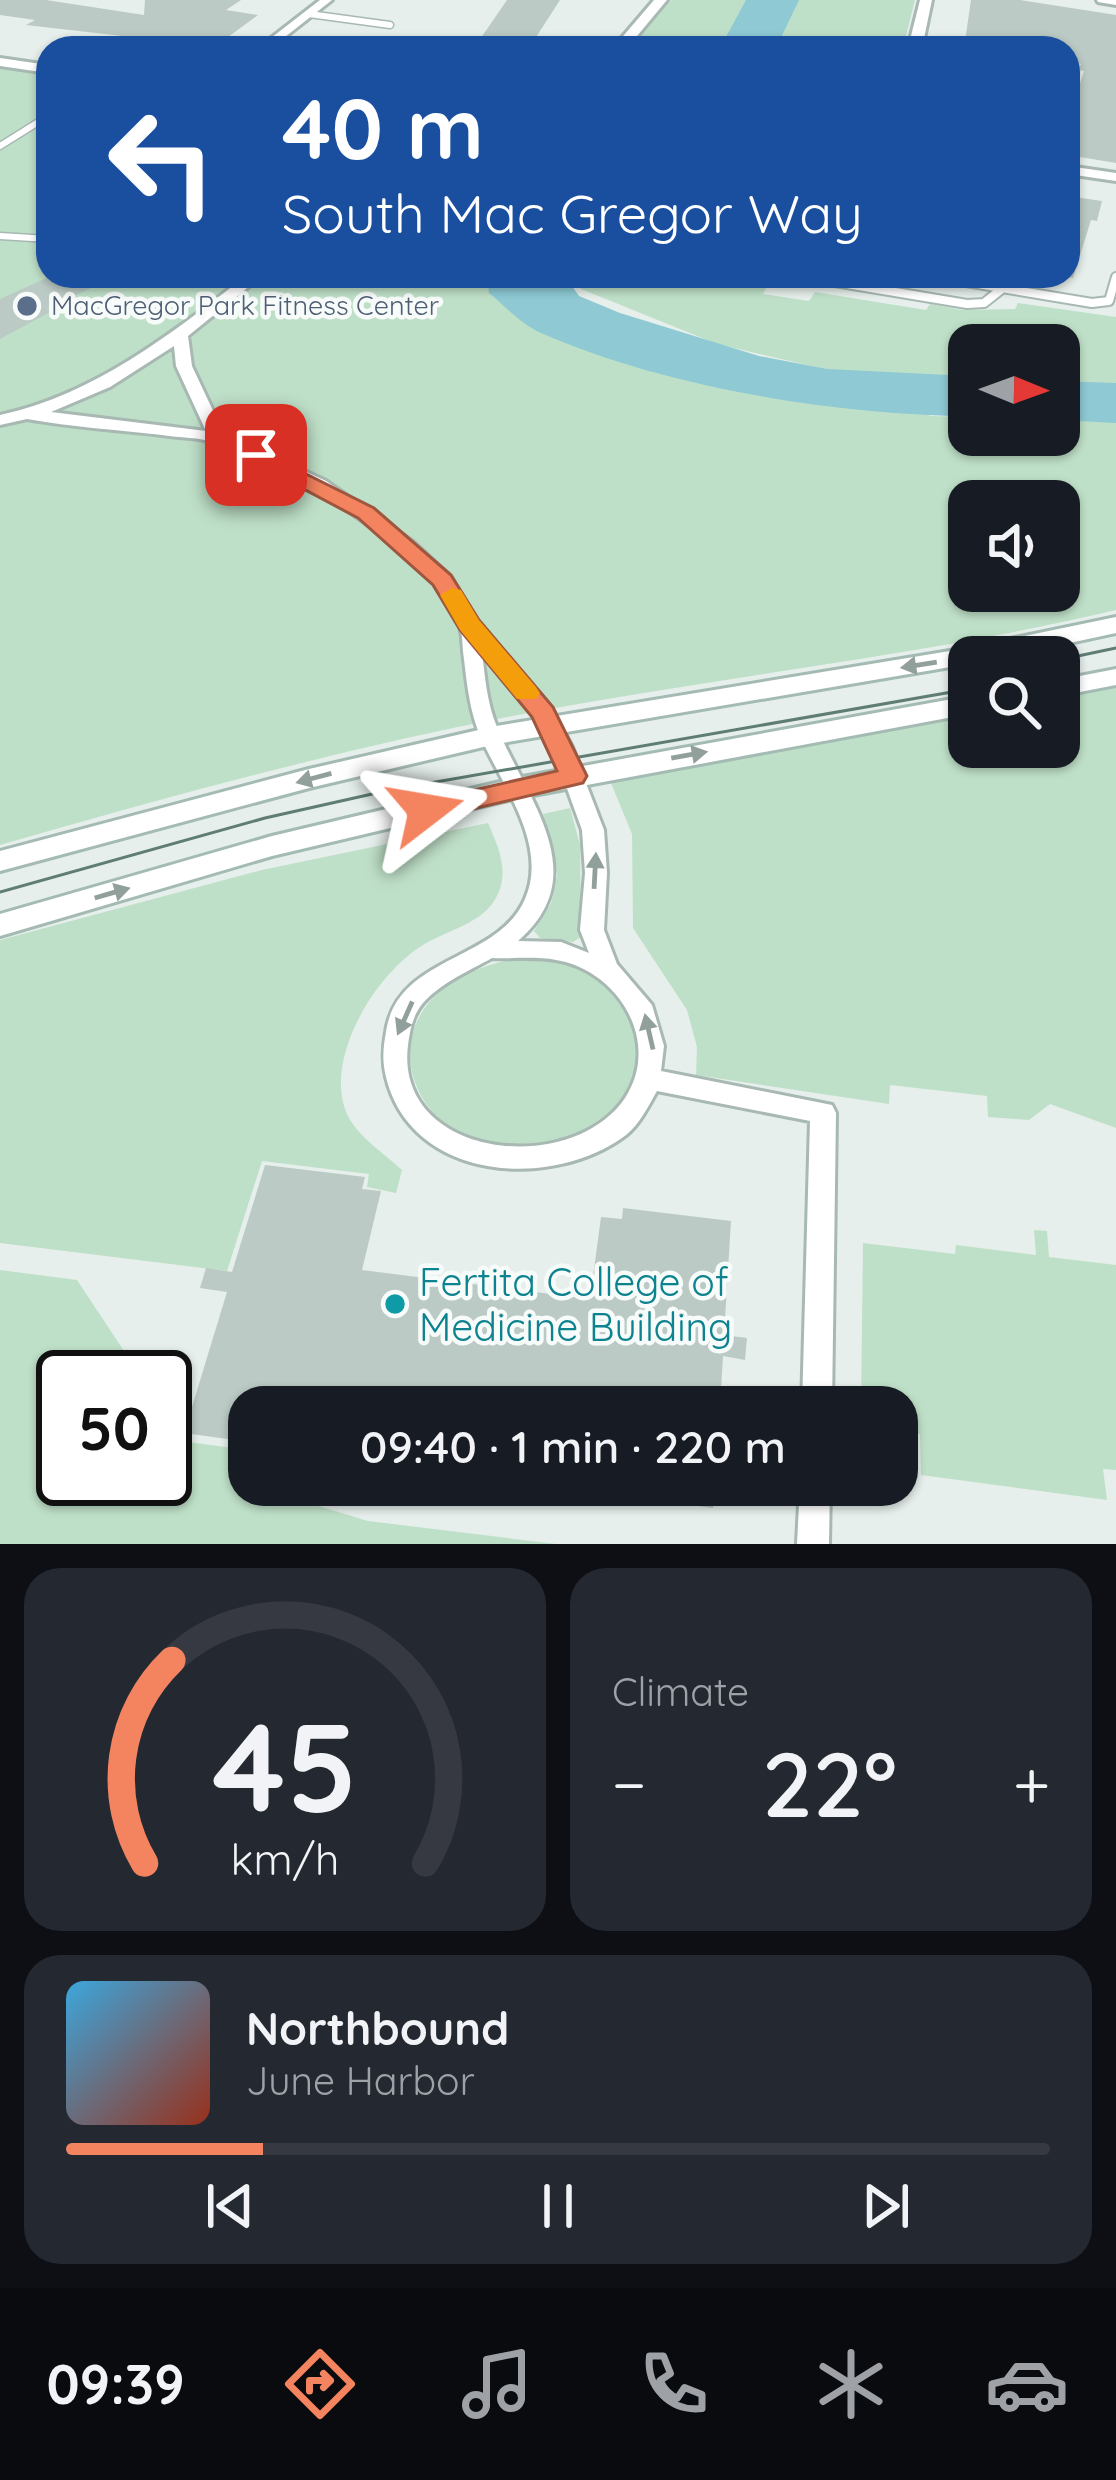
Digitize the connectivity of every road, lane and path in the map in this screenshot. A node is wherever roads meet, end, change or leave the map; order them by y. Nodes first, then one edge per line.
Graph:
1 (328, 0) edge
2 (661, 0) edge
3 (926, 0) edge
4 (1102, 0) edge
5 (1116, 2) edge
6 (309, 14) junction
7 (391, 25) dead end
8 (280, 36) edge
9 (630, 36) edge
10 (918, 36) edge
11 (0, 62) edge
12 (36, 67) edge
13 (36, 124) edge
14 (0, 146) edge
15 (1080, 172) edge
16 (1116, 177) edge
17 (0, 236) edge
18 (36, 238) edge
19 (1116, 277) edge
20 (240, 288) edge
21 (871, 288) edge
22 (1003, 288) joint
23 (1112, 302) edge
24 (181, 337) junction
25 (32, 415) junction
26 (0, 420) edge
27 (217, 437) junction
28 (469, 624) junction
29 (1116, 625) edge
30 (1116, 677) edge
31 (1080, 684) edge
32 (948, 709) edge
33 (551, 725) junction
34 (493, 736) junction
35 (574, 776) junction
36 (517, 788) junction
37 (0, 861) edge
38 (0, 926) edge
39 (493, 949) junction
40 (606, 967) junction
41 (650, 1079) junction
42 (818, 1386) edge
43 (815, 1506) edge
44 (814, 1544) edge

1 - 6 street
2 - 9 street
3 - 10 street
4 - 5 street
6 - 7 lane
6 - 8 street
11 - 12 street
13 - 14 lane
15 - 16 street
17 - 18 lane
19 - 23 lane
20 - 24 street
21 - 22 lane
22 - 23 lane
24 - 25 street
24 - 27 street
25 - 26 street
25 - 27 street
27 - 28 street
28 - 33 street
28 - 34 street
29 -> 33 main road
30 - 31 main road
35 -> 32 main road
33 - 34 main road
33 - 35 street
34 - 36 street
34 -> 37 main road
35 - 36 main road
40 -> 35 street
38 -> 36 main road
36 - 39 street
39 - 40 street
39 -> 41 street
41 -> 40 street
41 - 42 street
43 - 44 street

